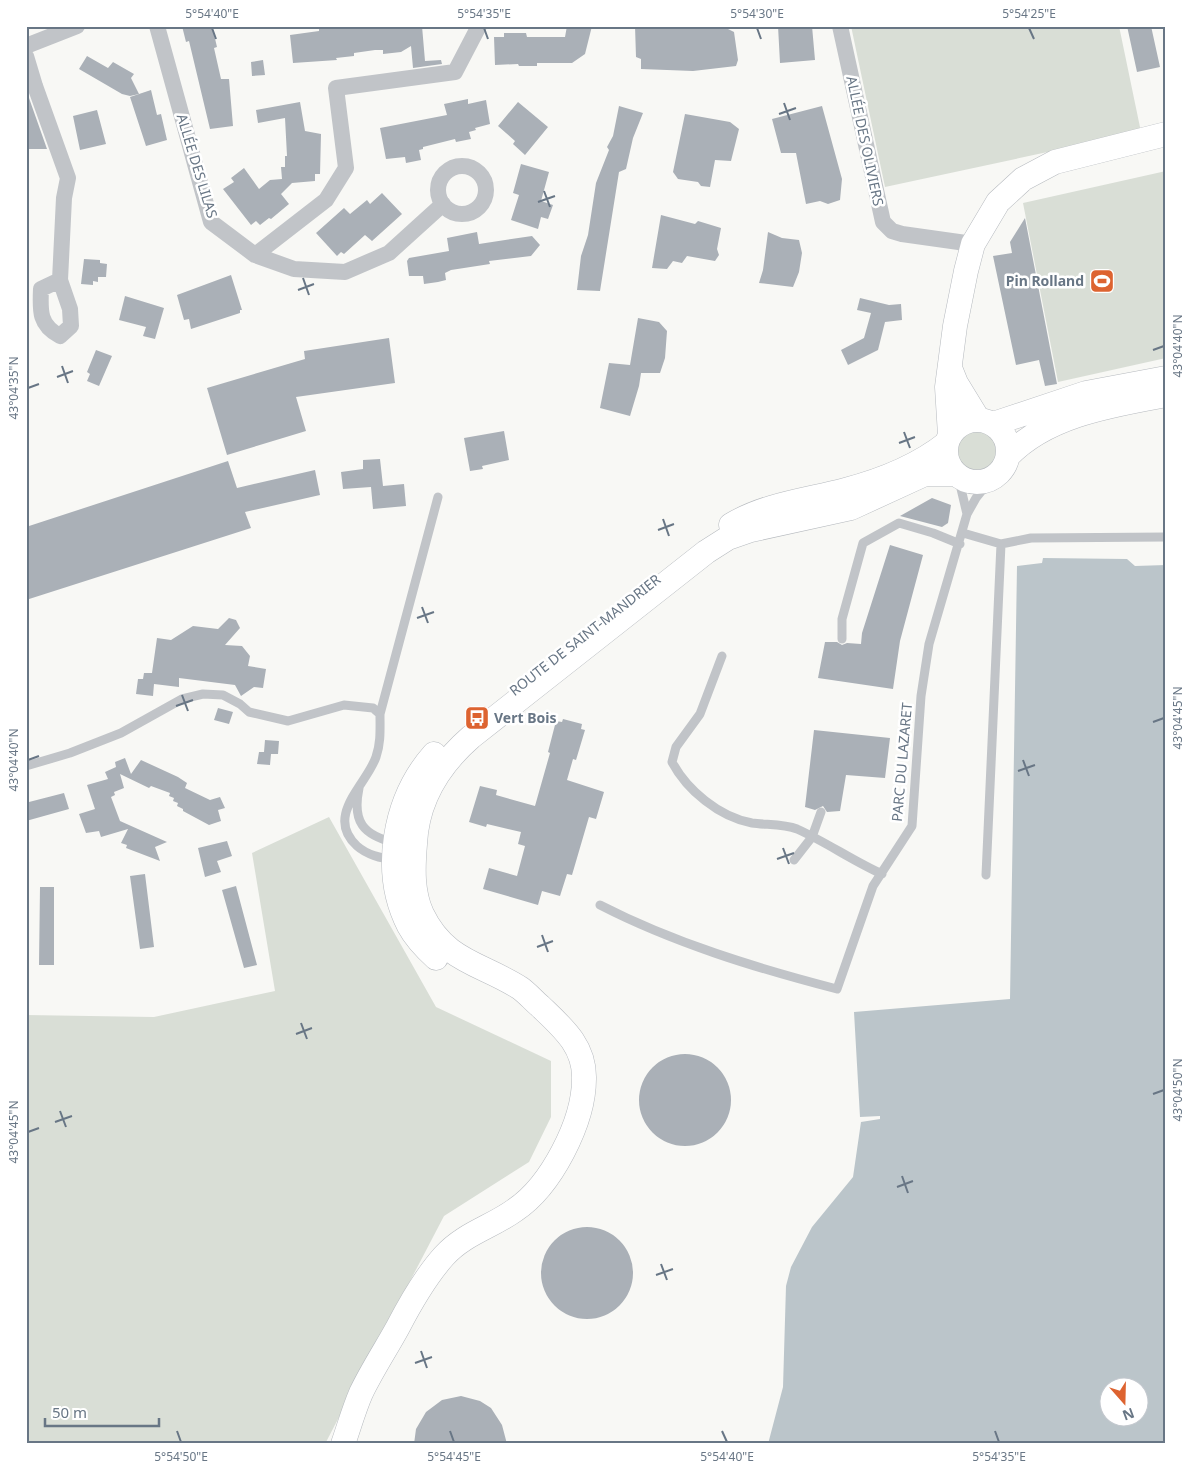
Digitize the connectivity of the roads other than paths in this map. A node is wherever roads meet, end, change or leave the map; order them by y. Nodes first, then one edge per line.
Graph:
1 (77, 26) edge
2 (157, 26) edge
3 (479, 26) edge
4 (840, 26) edge
5 (26, 46) edge
6 (26, 56) edge
7 (1166, 134) edge
8 (1166, 141) edge
9 (1119, 147) junction
10 (443, 204) dead end
11 (973, 244) junction
12 (255, 255) junction
13 (60, 280) dead end
14 (950, 368) junction
15 (1166, 378) edge
16 (1166, 395) edge
17 (986, 422) junction
18 (948, 439) junction
19 (1008, 456) junction
20 (957, 475) junction
21 (992, 478) junction
22 (438, 498) dead end
23 (968, 514) junction
24 (963, 533) junction
25 (1166, 537) edge
26 (960, 544) junction
27 (1001, 544) junction
28 (842, 638) dead end
29 (722, 656) dead end
30 (380, 714) junction
31 (26, 766) edge
32 (361, 781) junction
33 (820, 812) dead end
34 (812, 838) junction
35 (402, 849) junction
36 (794, 860) dead end
37 (882, 874) junction
38 (986, 874) dead end
39 (600, 905) dead end
40 (542, 1008) junction
41 (343, 1444) edge

1 - 5 street
2 - 12 street, ALLÉE DES LILAS
3 - 12 street
4 - 11 street, ALLÉE DES OLIVIERS
6 - 13 street
7 - 9 main road
8 - 9 main road
9 - 11 main road
10 - 12 street, ALLÉE DES LILAS
11 - 14 main road
14 - 17 main road
14 - 18 main road
15 - 17 main road
16 - 19 main road
17 - 18 main road
17 - 19 main road
18 - 20 main road
18 - 35 main road, ROUTE DE SAINT-MANDRIER
19 - 21 main road
20 - 21 main road
20 - 23 lane, PARC DU LAZARET
20 - 35 main road, ROUTE DE SAINT-MANDRIER
21 - 23 lane, PARC DU LAZARET
22 - 30 lane
23 - 24 lane, PARC DU LAZARET
24 - 26 lane, PARC DU LAZARET
24 - 27 lane
25 - 27 lane
26 - 28 lane
26 - 37 lane, PARC DU LAZARET
27 - 38 lane
29 - 34 lane
30 - 31 lane
30 - 32 lane
32 - 35 lane
32 - 35 lane
33 - 34 lane
34 - 36 lane
34 - 37 lane
35 - 40 main road, ROUTE DE SAINT-MANDRIER
35 - 40 main road, ROUTE DE SAINT-MANDRIER
37 - 39 lane, PARC DU LAZARET
40 - 41 main road, ROUTE DE SAINT-MANDRIER

